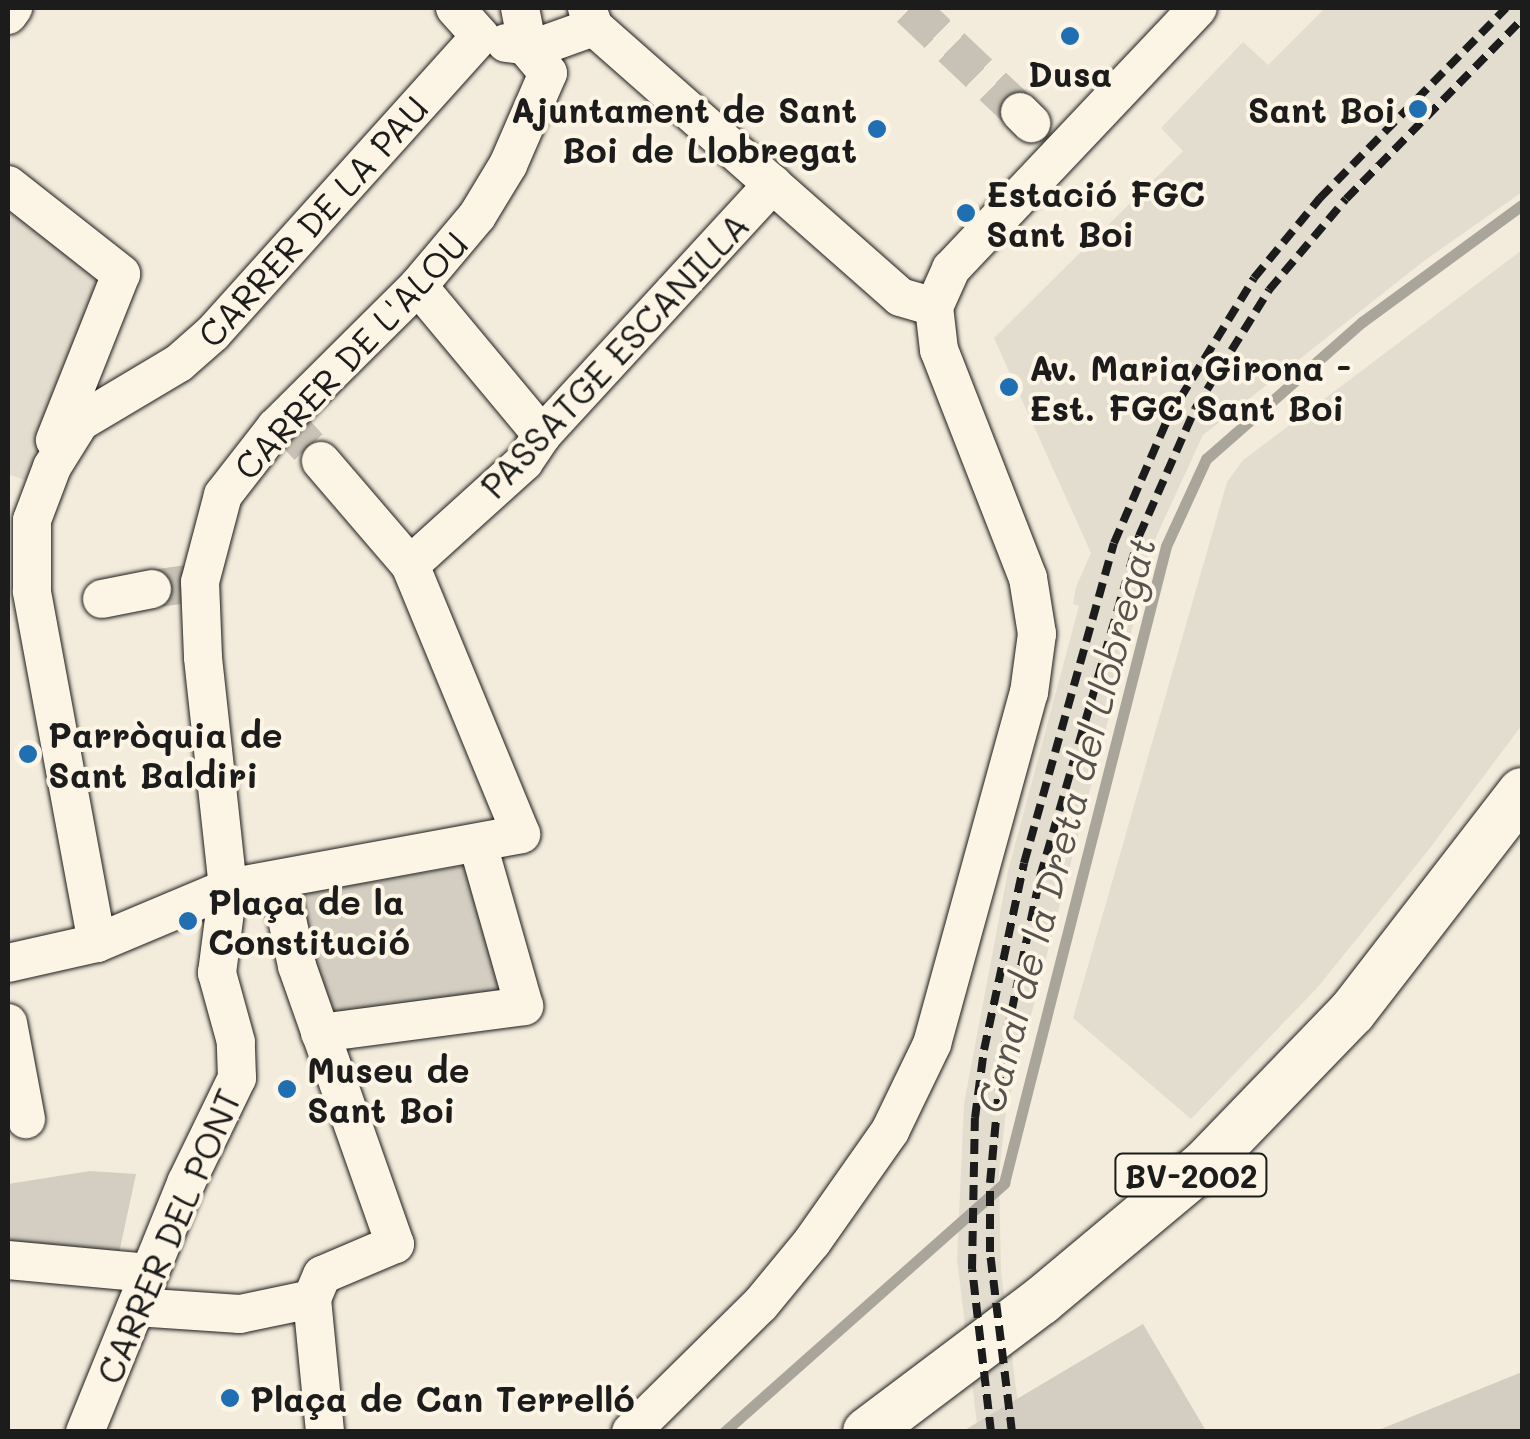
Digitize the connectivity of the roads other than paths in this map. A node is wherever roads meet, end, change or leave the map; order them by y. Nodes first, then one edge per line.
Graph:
1 (13, 8) edge
2 (455, 8) edge
3 (520, 8) edge
4 (1198, 8) edge
5 (8, 15) edge
6 (591, 17) edge
7 (480, 36) junction
8 (528, 48) junction
9 (774, 184) junction
10 (8, 185) edge
11 (418, 286) junction
12 (934, 308) junction
13 (542, 435) junction
14 (321, 461) tunnel mouth
15 (52, 466) junction
16 (410, 565) junction
17 (152, 589) tunnel mouth
18 (33, 592) edge
19 (102, 599) dead end
20 (1522, 792) edge
21 (478, 845) junction
22 (227, 875) junction
23 (283, 880) junction
24 (90, 944) junction
25 (8, 962) edge
26 (8, 1024) edge
27 (320, 1033) junction
28 (26, 1119) dead end
29 (8, 1260) edge
30 (142, 1290) junction
31 (312, 1299) junction
32 (84, 1432) edge
33 (326, 1432) edge
34 (631, 1432) edge
35 (867, 1432) edge

1 - 5 street
2 - 7 street
3 - 8 street
4 - 12 street
6 - 8 street
6 - 9 street
7 - 8 street
7 - 15 street, CARRER DE LA PAU
8 - 11 street, CARRER DE L'ALOU
9 - 12 street
9 - 13 street, PASSATGE ESCANILLA
10 - 15 street
11 - 13 street
11 - 22 street, CARRER DE L'ALOU
12 - 34 street
13 - 16 street, PASSATGE ESCANILLA
14 - 16 street
15 - 18 street, CARRER DE LA PAU
16 - 21 street
17 - 19 street
18 - 24 street, CARRER DE LA PAU
20 - 35 main road, BV-2002
21 - 23 street
21 - 27 street
22 - 23 street
22 - 24 street
22 - 30 street, CARRER DEL PONT
23 - 27 street
24 - 25 street
26 - 28 street
27 - 31 street
29 - 30 street
30 - 31 street
30 - 32 street, CARRER DEL PONT
31 - 33 street

